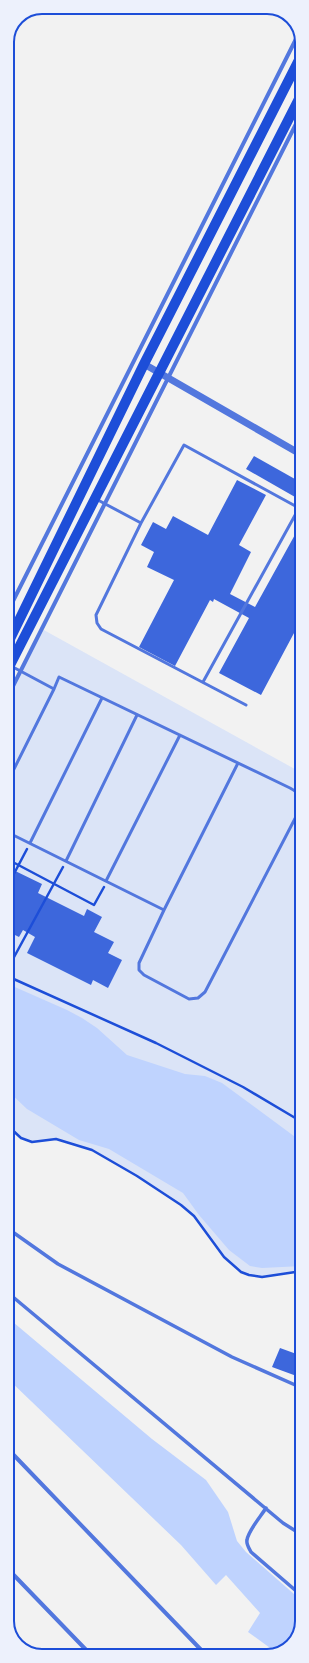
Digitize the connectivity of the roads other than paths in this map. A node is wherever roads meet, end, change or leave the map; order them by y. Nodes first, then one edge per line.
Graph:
1 (295, 41) edge
2 (295, 68) edge
3 (295, 106) edge
4 (295, 125) edge
5 (144, 364) junction
6 (163, 375) junction
7 (295, 451) edge
8 (95, 498) junction
9 (104, 504) junction
10 (295, 506) edge
11 (295, 515) edge
12 (141, 523) junction
13 (14, 599) edge
14 (14, 631) edge
15 (14, 655) edge
16 (14, 669) edge
17 (20, 671) junction
18 (203, 682) junction
19 (14, 683) edge
20 (54, 689) junction
21 (102, 698) junction
22 (246, 705) dead end
23 (137, 715) junction
24 (180, 735) junction
25 (238, 763) junction
26 (14, 769) edge
27 (295, 791) edge
28 (295, 818) edge
29 (14, 835) edge
30 (30, 843) junction
31 (66, 861) junction
32 (106, 881) junction
33 (164, 910) junction
34 (14, 1233) edge
35 (14, 1298) edge
36 (295, 1385) edge
37 (14, 1455) edge
38 (266, 1508) junction
39 (295, 1530) edge
40 (14, 1575) edge
41 (295, 1590) edge
42 (85, 1649) edge
43 (200, 1649) edge

1 - 13 street
2 - 5 main road
3 - 6 main road
4 - 6 street
5 - 6 street
5 - 14 main road
6 - 7 street
6 - 8 main road
6 - 9 street
8 - 9 lane
8 - 15 main road
9 - 12 lane
9 - 17 street
10 - 12 lane
11 - 18 lane
12 - 18 lane
16 - 17 lane
17 - 19 street
17 - 20 lane
18 - 22 lane
20 - 21 lane
20 - 26 lane
21 - 23 lane
21 - 30 lane
23 - 24 lane
23 - 31 lane
24 - 25 lane
24 - 32 lane
25 - 27 lane
25 - 33 lane
28 - 33 lane
29 - 30 lane
30 - 31 lane
31 - 32 lane
32 - 33 lane
34 - 36 street
35 - 38 street
37 - 43 street
38 - 39 street
38 - 41 street
40 - 42 street

